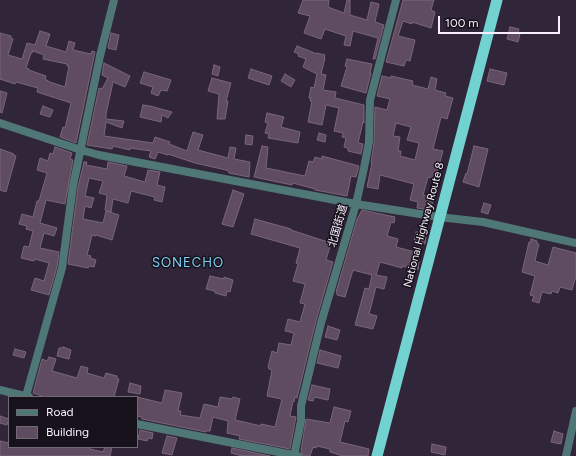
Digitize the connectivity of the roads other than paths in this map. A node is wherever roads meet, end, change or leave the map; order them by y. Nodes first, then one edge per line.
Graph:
1 (114, 0) edge
2 (396, 0) edge
3 (497, 0) edge
4 (0, 123) edge
5 (81, 150) junction
6 (356, 204) junction
7 (439, 218) junction
8 (576, 243) edge
9 (0, 390) edge
10 (23, 396) edge
11 (27, 396) edge
12 (576, 411) edge
13 (138, 424) edge
14 (296, 456) edge
15 (378, 456) edge
16 (566, 456) edge

1 - 5 street
2 - 6 street, 北国街道
3 - 7 highway, National Highway Route 8
4 - 5 street
5 - 6 street
5 - 11 street
6 - 7 street
6 - 14 street, 北国街道
7 - 8 street
7 - 15 highway, National Highway Route 8
9 - 10 street
12 - 16 street
13 - 14 street

